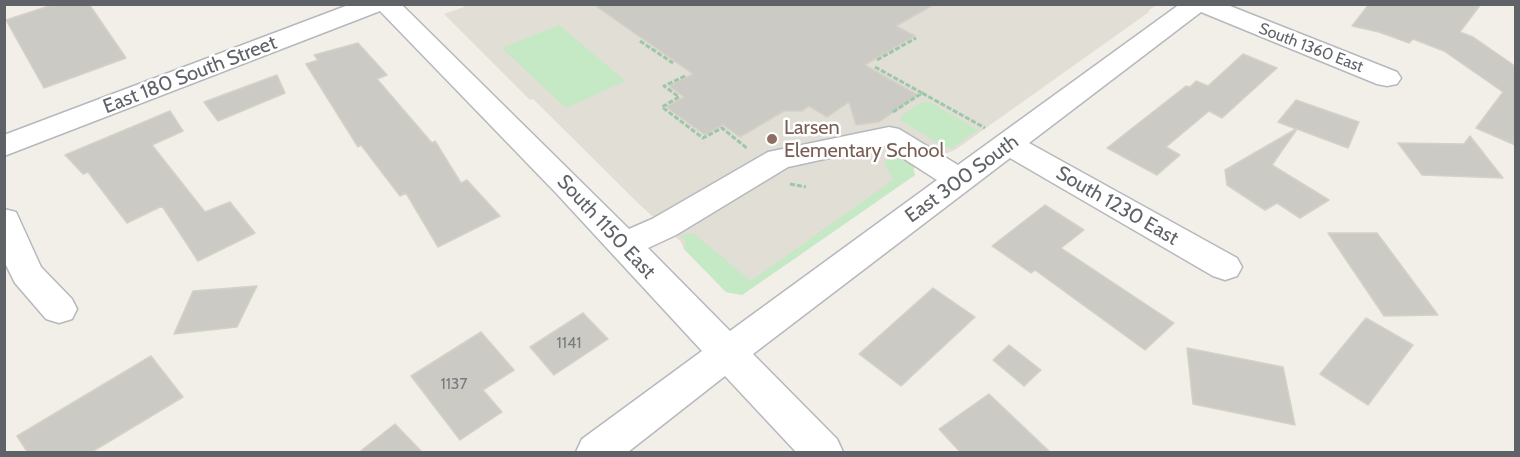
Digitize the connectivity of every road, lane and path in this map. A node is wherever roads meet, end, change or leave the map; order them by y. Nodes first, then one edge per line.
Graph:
1 (375, 4) edge
2 (387, 4) edge
3 (1196, 4) edge
4 (1202, 4) edge
5 (916, 38) dead end
6 (640, 41) dead end
7 (877, 60) dead end
8 (673, 63) dead end
9 (875, 67) dead end
10 (685, 76) dead end
11 (1387, 78) dead end
12 (922, 93) junction
13 (892, 113) dead end
14 (997, 137) junction
15 (4, 146) edge
16 (751, 152) dead end
17 (960, 180) junction
18 (4, 220) edge
19 (623, 245) junction
20 (1225, 267) dead end
21 (59, 309) dead end
22 (728, 354) junction
23 (597, 453) edge
24 (822, 453) edge

1 - 15 street, East 180 South Street
2 - 19 street, South 1150 East
3 - 14 street, East 300 South
4 - 11 street, South 1360 East
5 - 7 path
6 - 8 path
9 - 12 path
10 - 16 path
12 - 13 path
12 - 14 path
14 - 17 street, East 300 South
14 - 20 street, South 1230 East
17 - 19 street
17 - 22 street, East 300 South
18 - 21 street
19 - 22 street, South 1150 East
22 - 23 street, East 300 South
22 - 24 street, South 1150 East

